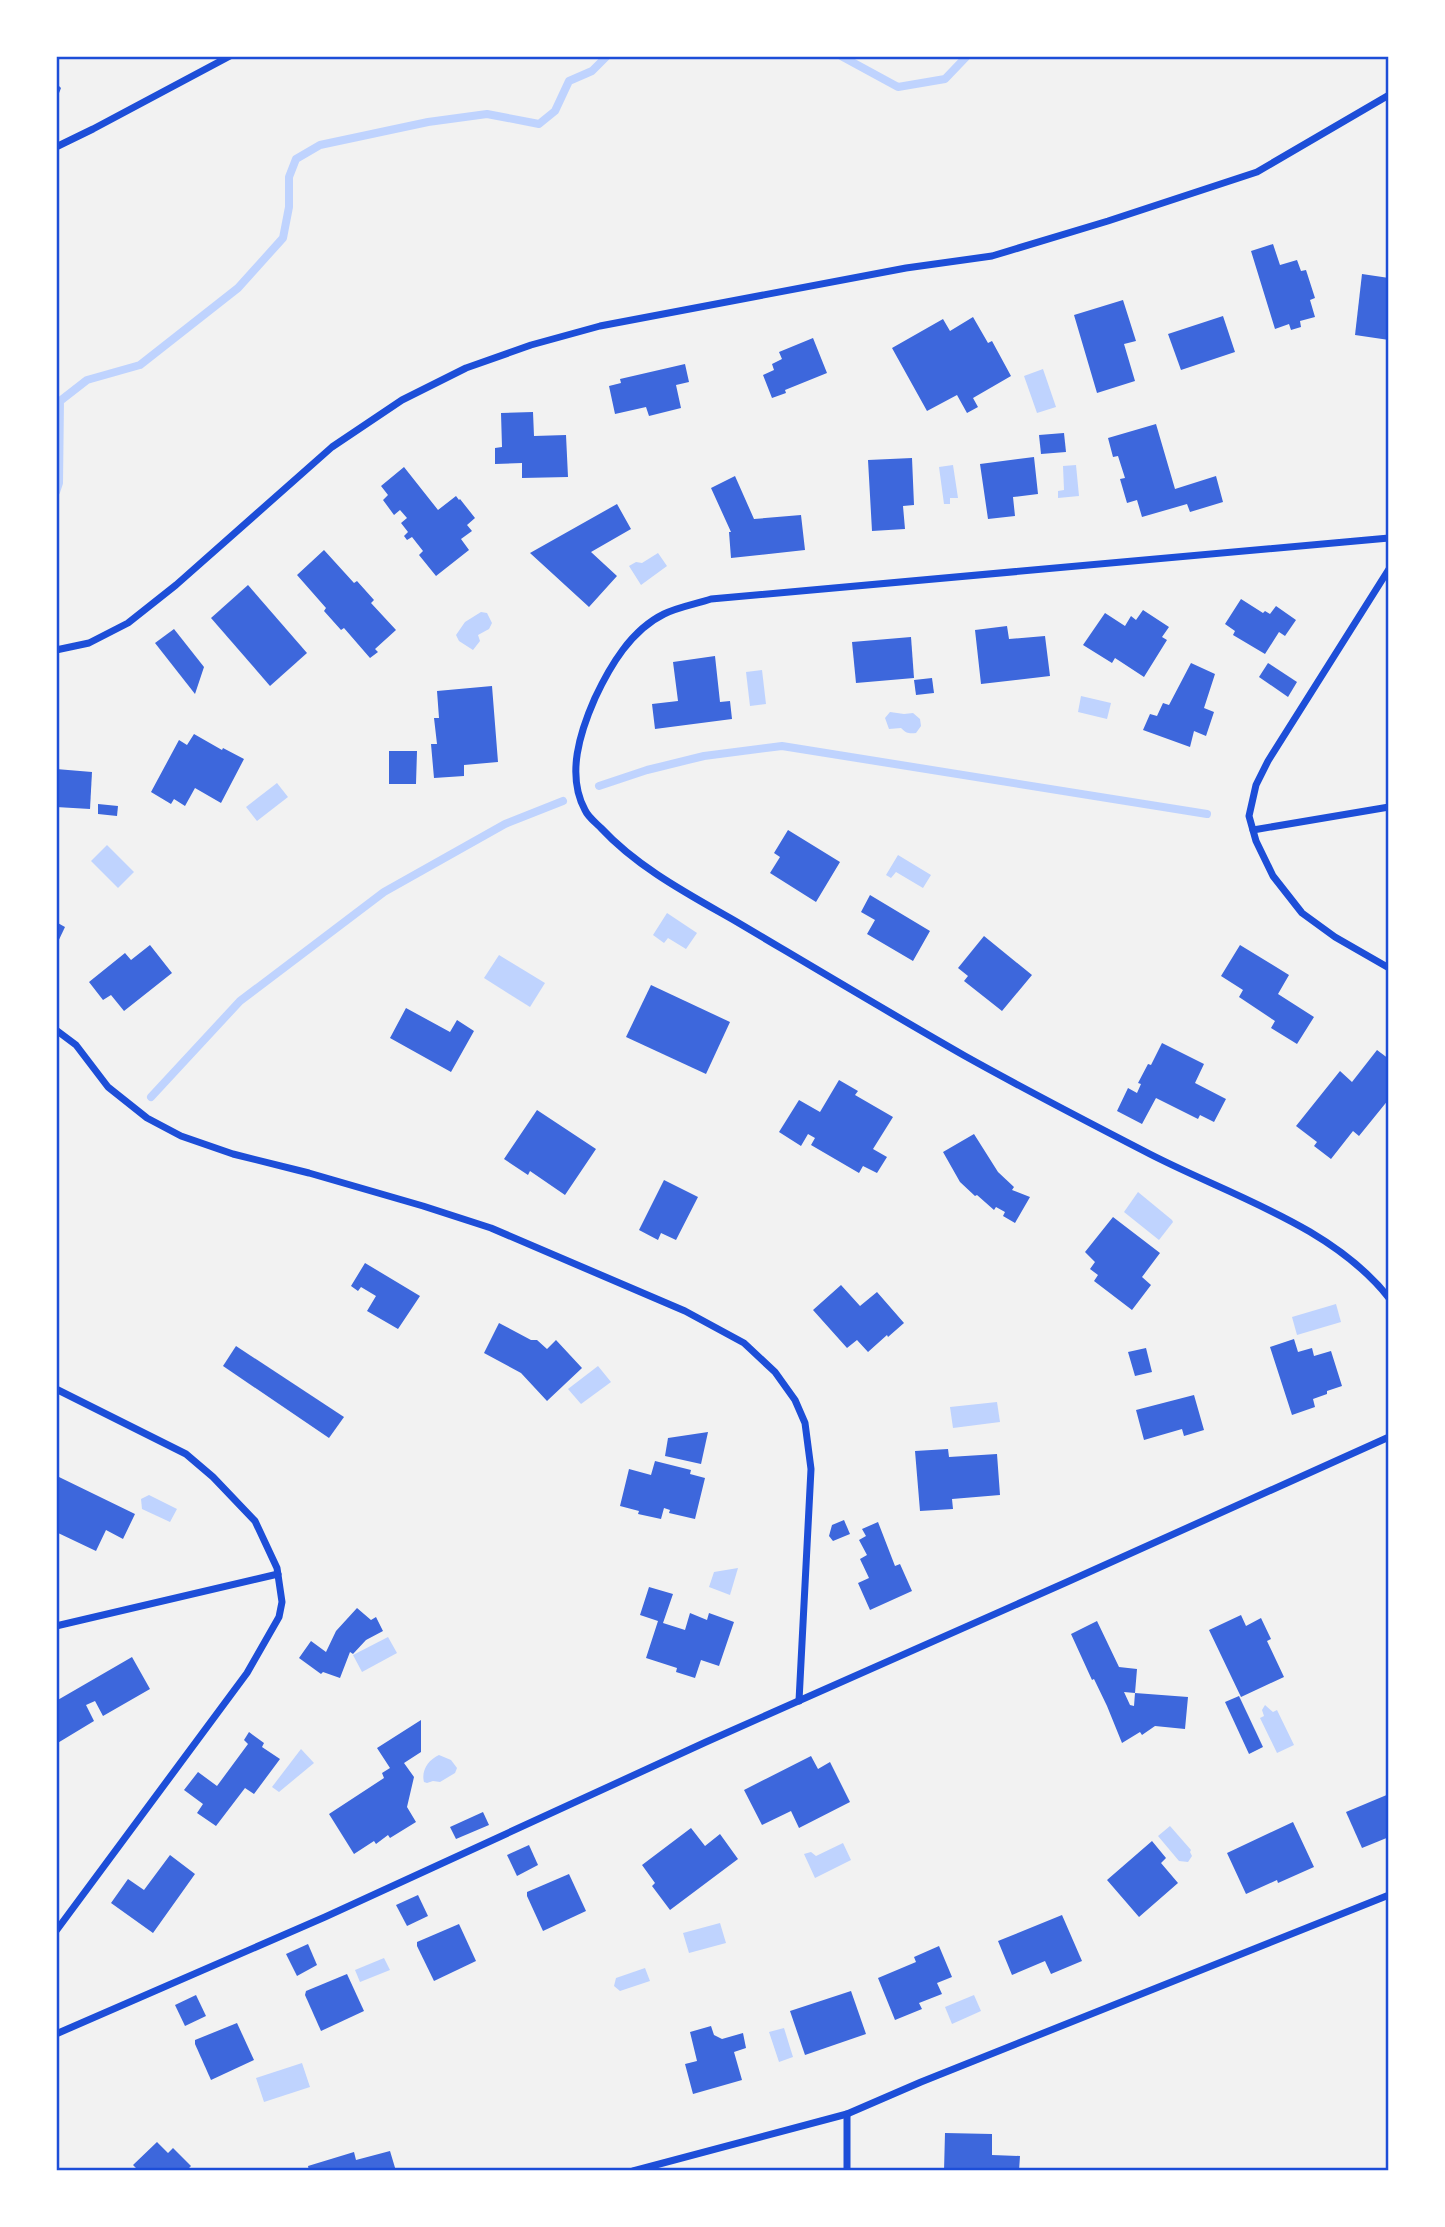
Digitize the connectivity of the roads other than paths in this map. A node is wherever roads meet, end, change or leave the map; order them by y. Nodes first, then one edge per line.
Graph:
1 (230, 56) edge
2 (1389, 95) edge
3 (56, 147) edge
4 (1389, 538) edge
5 (1389, 569) edge
6 (56, 650) edge
7 (1389, 807) edge
8 (1253, 830) junction
9 (1389, 968) edge
10 (56, 1030) edge
11 (1389, 1298) edge
12 (56, 1389) edge
13 (1389, 1437) edge
14 (278, 1574) junction
15 (56, 1626) edge
16 (799, 1700) junction
17 (1389, 1895) edge
18 (56, 1931) edge
19 (56, 2034) edge
20 (848, 2114) junction
21 (633, 2171) edge
22 (847, 2171) edge

1 - 3 street
2 - 6 street
4 - 11 street
5 - 8 street
7 - 8 street
8 - 9 street
10 - 16 street
12 - 14 street
13 - 16 street
14 - 15 street
14 - 18 street
16 - 19 street
17 - 20 street
20 - 21 street
20 - 22 street

